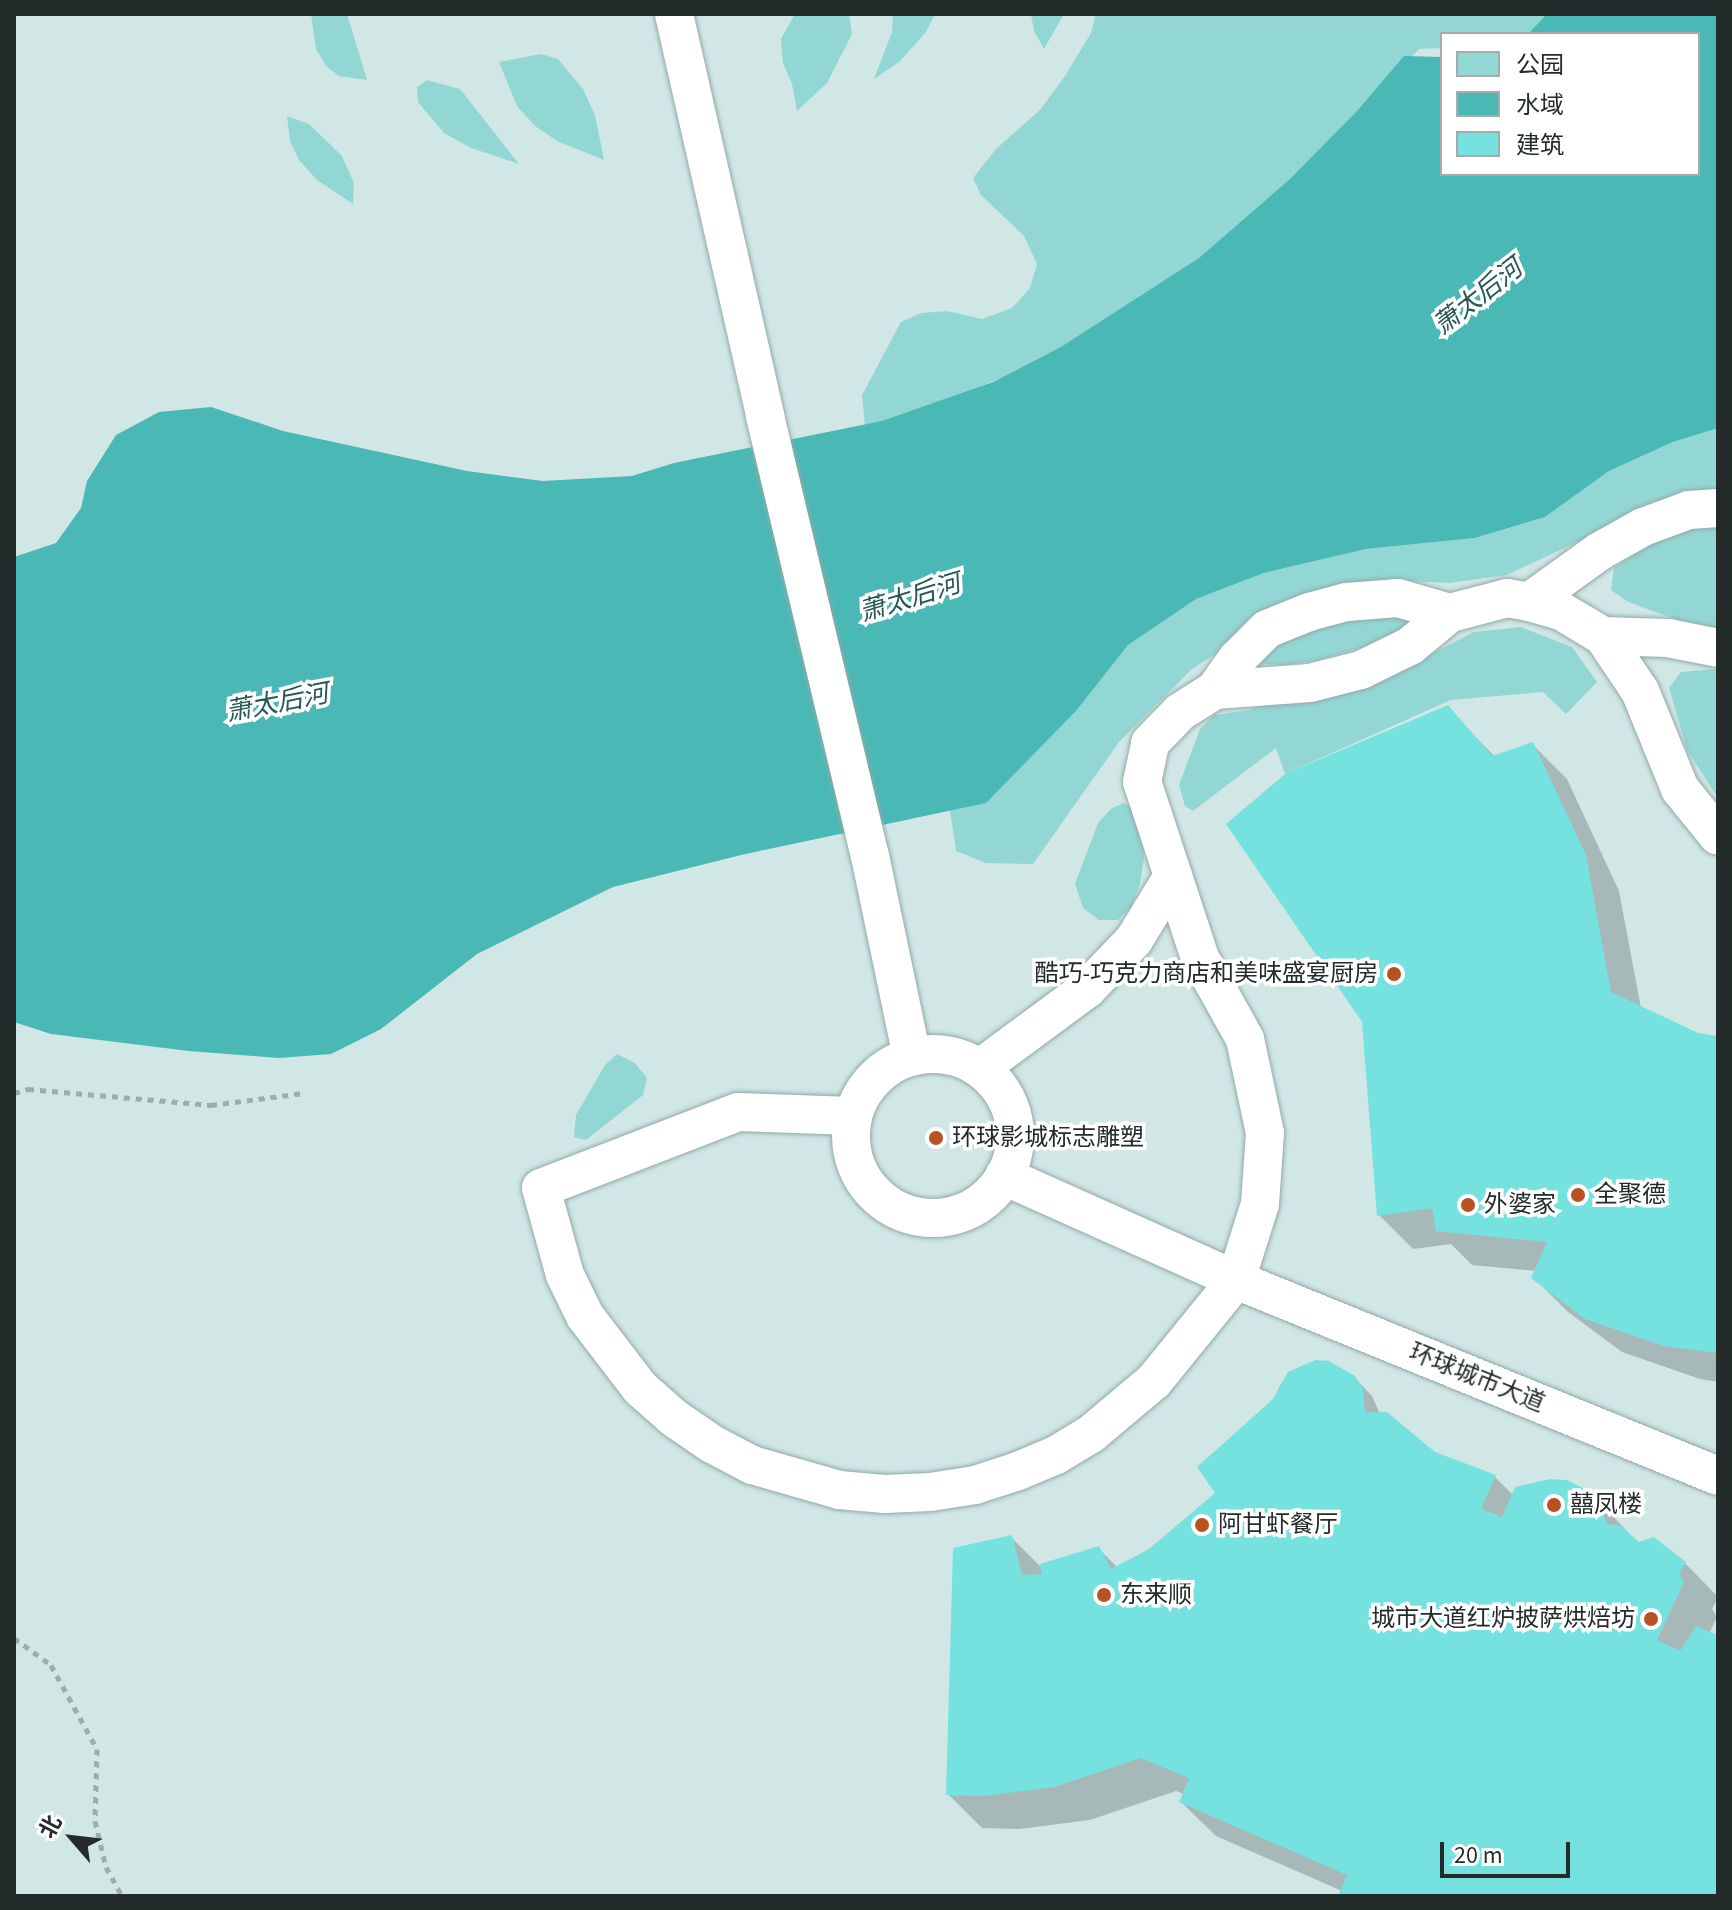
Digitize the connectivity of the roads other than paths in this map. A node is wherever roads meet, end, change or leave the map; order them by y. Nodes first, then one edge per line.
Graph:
1 (674, 14) edge
2 (1718, 508) edge
3 (1529, 602) junction
4 (1450, 613) junction
5 (1603, 636) junction
6 (1718, 648) edge
7 (1215, 690) junction
8 (1718, 836) edge
9 (1173, 876) junction
10 (912, 1057) junction
11 (980, 1068) junction
12 (853, 1116) junction
13 (1004, 1176) junction
14 (1236, 1280) junction
15 (1718, 1476) edge

1 - 10 street
2 - 3 street
3 - 4 street
3 - 5 street
4 - 7 street
4 - 7 street
5 - 6 street
5 - 8 street
7 - 9 street
9 - 11 street
9 - 14 street
10 - 11 street
10 - 12 street
11 - 13 street
12 - 13 street
12 - 14 street
13 - 14 street, 环球城市大道
14 - 15 street, 环球城市大道

